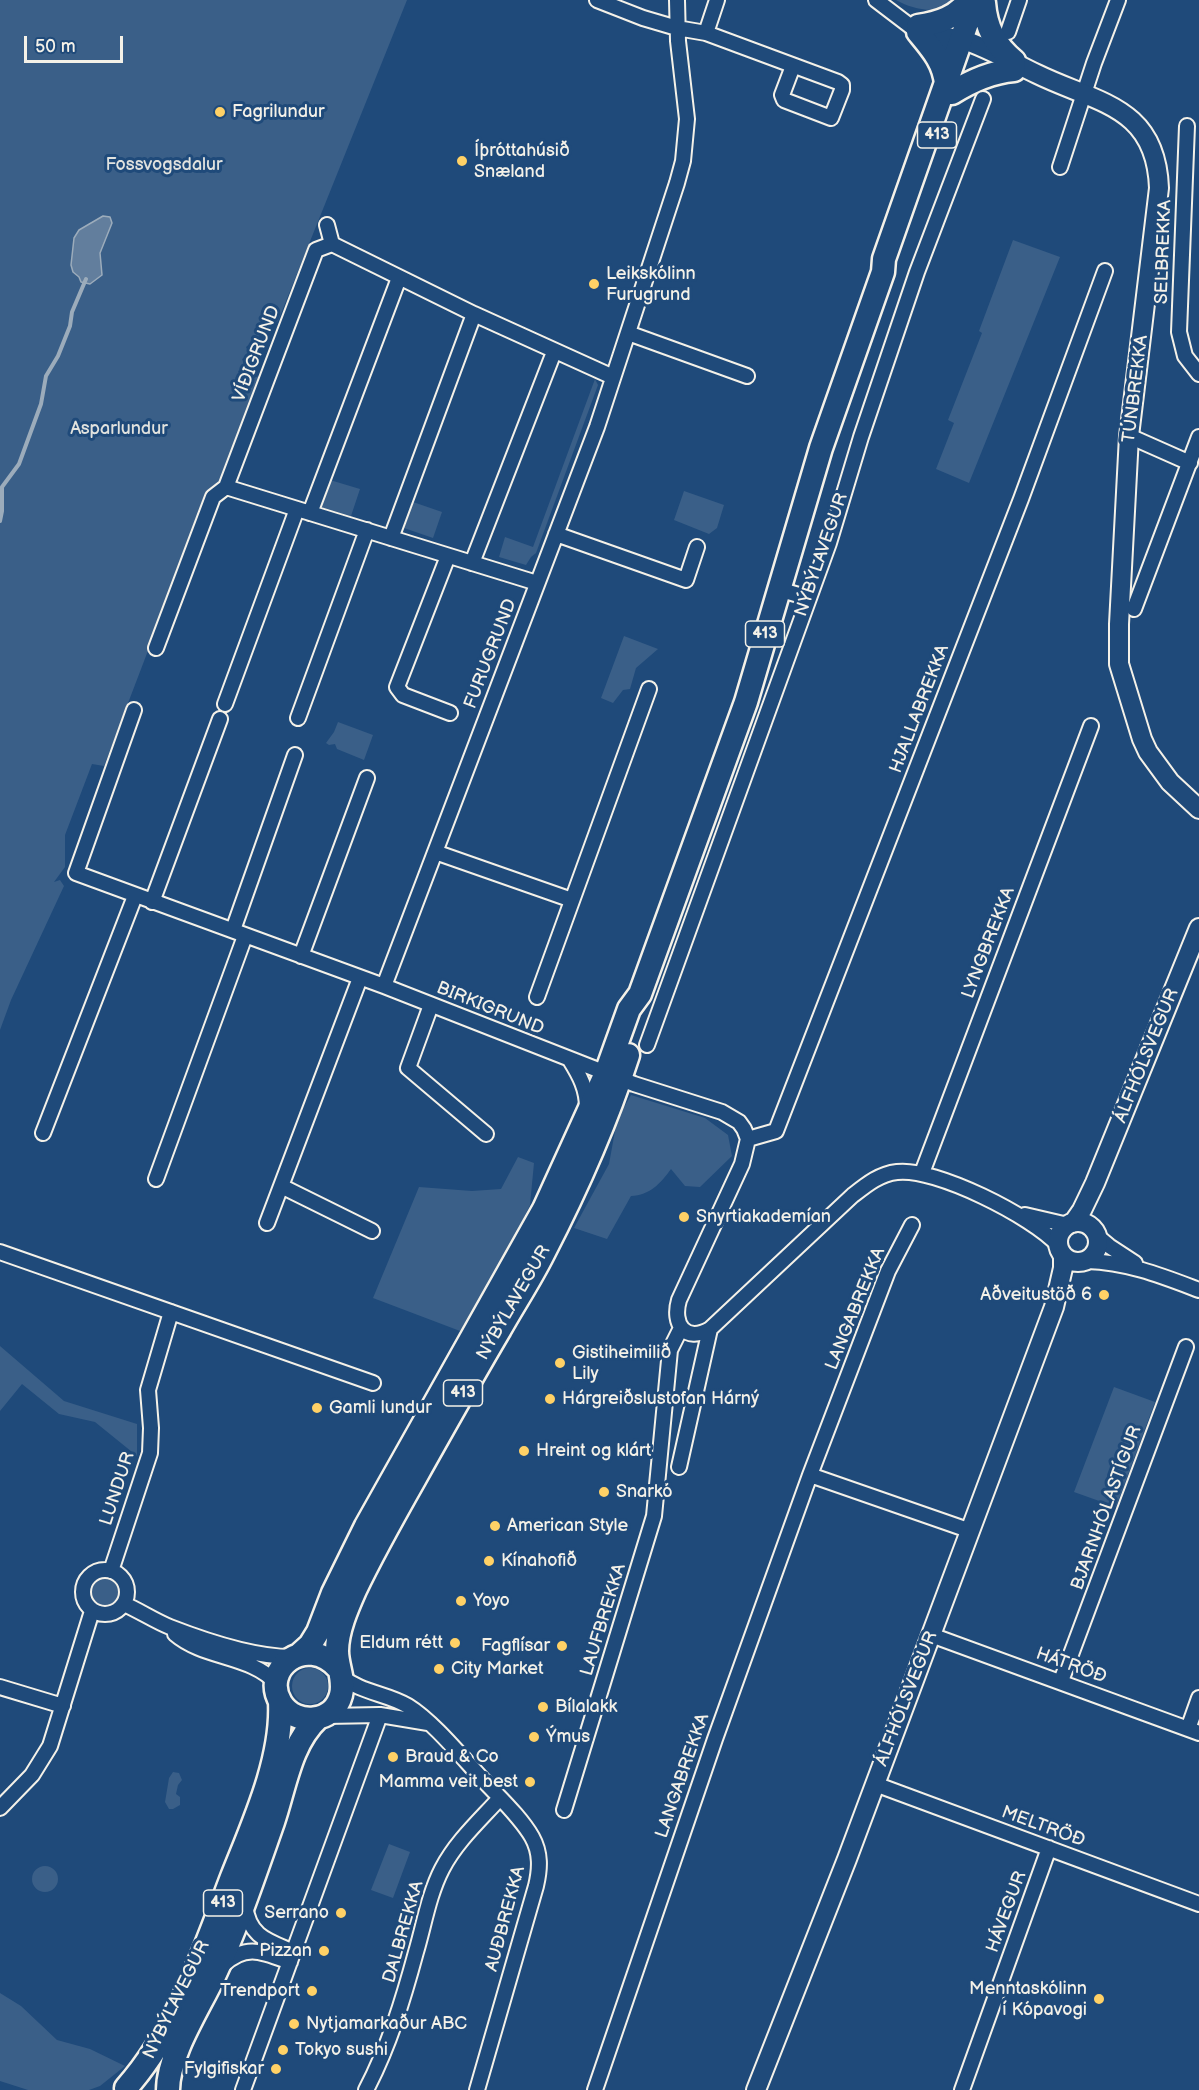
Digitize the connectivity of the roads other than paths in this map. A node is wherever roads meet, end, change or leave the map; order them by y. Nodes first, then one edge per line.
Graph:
1 (597, 0) edge
2 (678, 0) edge
3 (717, 0) edge
4 (876, 0) edge
5 (1019, 0) edge
6 (1118, 0) edge
7 (978, 1) edge
8 (912, 26) junction
9 (677, 28) junction
10 (1008, 32) dead end
11 (706, 33) junction
12 (964, 46) junction
13 (1014, 65) junction
14 (793, 66) junction
15 (949, 88) junction
16 (1083, 93) junction
17 (983, 99) dead end
18 (1187, 126) dead end
19 (1060, 167) dead end
20 (327, 225) dead end
21 (332, 244) junction
22 (1105, 271) dead end
23 (399, 278) junction
24 (474, 314) junction
25 (628, 333) junction
26 (554, 352) junction
27 (1199, 374) edge
28 (747, 376) dead end
29 (613, 377) junction
30 (1129, 436) junction
31 (1199, 437) edge
32 (1190, 463) junction
33 (226, 487) junction
34 (304, 511) junction
35 (367, 530) junction
36 (556, 534) junction
37 (390, 538) junction
38 (697, 548) dead end
39 (448, 556) junction
40 (472, 563) junction
41 (537, 583) junction
42 (778, 589) junction
43 (809, 598) junction
44 (1134, 609) dead end
45 (156, 648) dead end
46 (649, 689) dead end
47 (225, 704) dead end
48 (134, 710) dead end
49 (450, 713) dead end
50 (298, 718) dead end
51 (220, 719) dead end
52 (1137, 720) junction
53 (1091, 726) dead end
54 (295, 755) dead end
55 (367, 778) dead end
56 (1199, 791) edge
57 (1199, 809) edge
58 (435, 852) junction
59 (135, 896) junction
60 (572, 900) junction
61 (152, 902) junction
62 (1199, 928) edge
63 (239, 933) junction
64 (301, 956) junction
65 (360, 978) junction
66 (384, 986) junction
67 (537, 997) dead end
68 (431, 1005) junction
69 (647, 1045) dead end
70 (570, 1060) junction
71 (613, 1076) junction
72 (586, 1121) junction
73 (43, 1133) dead end
74 (486, 1134) dead end
75 (748, 1139) junction
76 (922, 1173) junction
77 (156, 1179) dead end
78 (1095, 1183) junction
79 (281, 1186) junction
80 (1012, 1211) junction
81 (267, 1223) dead end
82 (1071, 1224) junction
83 (912, 1225) dead end
84 (372, 1231) dead end
85 (1096, 1232) junction
86 (1060, 1250) junction
87 (0, 1252) edge
88 (1085, 1261) junction
89 (1144, 1269) junction
90 (1199, 1290) edge
91 (1054, 1307) junction
92 (171, 1312) junction
93 (681, 1328) junction
94 (710, 1329) junction
95 (1186, 1347) dead end
96 (373, 1383) dead end
97 (679, 1467) dead end
98 (810, 1474) junction
99 (971, 1531) junction
100 (111, 1571) junction
101 (124, 1604) junction
102 (92, 1611) junction
103 (168, 1626) junction
104 (931, 1635) junction
105 (296, 1656) junction
106 (340, 1672) junction
107 (1061, 1681) junction
108 (0, 1687) edge
109 (278, 1693) junction
110 (1199, 1698) edge
111 (63, 1706) junction
112 (380, 1715) junction
113 (320, 1717) junction
114 (428, 1723) junction
115 (1193, 1731) edge
116 (875, 1784) junction
117 (500, 1798) junction
118 (0, 1808) edge
119 (564, 1810) dead end
120 (1049, 1848) junction
121 (244, 1900) junction
122 (1199, 1904) edge
123 (292, 1957) junction
124 (217, 1970) junction
125 (122, 2089) edge
126 (151, 2090) edge
127 (168, 2090) edge
128 (243, 2090) edge
129 (366, 2090) edge
130 (477, 2090) edge
131 (595, 2090) edge
132 (756, 2090) edge
133 (962, 2090) edge

1 - 9 street
2 - 9 street, FURUGRUND
3 - 11 street
4 - 8 street
5 - 10 street
6 - 16 street
7 - 8 main road
7 - 12 main road, NÝBÝLAVEGUR / 413
7 - 13 main road
8 - 12 street
8 - 15 main road
9 - 11 street
9 - 25 street, FURUGRUND
11 - 14 street
12 - 13 street, TÚNBREKKA
12 - 15 main road, NÝBÝLAVEGUR / 413
13 - 15 main road
13 - 16 street, TÚNBREKKA
14 - 14 street
15 - 42 main road, NÝBÝLAVEGUR / 413
16 - 19 street
16 - 30 street, TÚNBREKKA
17 - 43 street, NÝBÝLAVEGUR
18 - 27 street, SELBREKKA
20 - 21 street
21 - 23 street
21 - 33 street, VÍÐIGRUND
22 - 75 street, HJALLABREKKA
23 - 24 street
23 - 34 street
24 - 26 street
24 - 37 street
25 - 28 street
25 - 29 street, FURUGRUND
26 - 29 street
26 - 40 street
29 - 36 street, FURUGRUND
30 - 32 street
30 - 52 street, TÚNBREKKA
31 - 32 street
32 - 44 street
33 - 34 street
33 - 45 street, VÍÐIGRUND
34 - 35 street
34 - 47 street
35 - 37 street
35 - 50 street
36 - 38 street
36 - 41 street, FURUGRUND
37 - 39 street
39 - 40 street
39 - 49 street
40 - 41 street
41 - 58 street, FURUGRUND
42 - 43 street
42 - 71 main road, NÝBÝLAVEGUR / 413
43 - 69 street, NÝBÝLAVEGUR
46 - 60 street
48 - 59 street, BIRKIGRUND
51 - 61 street
52 - 56 street, TÚNBREKKA
52 - 57 street, TÚNBREKKA
53 - 76 street, LYNGBREKKA
54 - 63 street
55 - 64 street
58 - 60 street
58 - 66 street, FURUGRUND
59 - 61 street, BIRKIGRUND
59 - 73 street
60 - 67 street
61 - 63 street, BIRKIGRUND
62 - 78 street, ÁLFHÓLSVEGUR
63 - 64 street, BIRKIGRUND
63 - 77 street
64 - 65 street, BIRKIGRUND
65 - 66 street, BIRKIGRUND
65 - 79 street
66 - 68 street, BIRKIGRUND
68 - 70 street, BIRKIGRUND
68 - 74 street
70 - 71 street, BIRKIGRUND
70 - 72 street
71 - 72 main road, NÝBÝLAVEGUR / 413
71 - 75 street
71 - 106 main road, NÝBÝLAVEGUR / 413
72 - 105 main road, NÝBÝLAVEGUR / 413
75 - 93 street
76 - 80 street
76 - 94 street
78 - 82 street, ÁLFHÓLSVEGUR
78 - 85 street, ÁLFHÓLSVEGUR
79 - 81 street
79 - 84 street
80 - 82 street
80 - 86 street
82 - 85 street
82 - 86 street
83 - 98 street, LANGABREKKA
85 - 88 street
85 - 89 street
86 - 88 street
86 - 91 street, ÁLFHÓLSVEGUR
87 - 92 street
88 - 89 street
88 - 91 street, ÁLFHÓLSVEGUR
89 - 90 street
91 - 99 street, ÁLFHÓLSVEGUR
92 - 96 street
92 - 100 street, LUNDUR
93 - 94 street
93 - 119 street, LAUFBREKKA
94 - 97 street
95 - 107 street, BJARNHÓLASTÍGUR
98 - 99 street
98 - 131 street, LANGABREKKA
99 - 104 street, ÁLFHÓLSVEGUR
100 - 101 street
100 - 102 street
101 - 102 street
101 - 103 street
102 - 111 street
103 - 105 street
103 - 109 street
104 - 107 street, HÁTRÖÐ
104 - 116 street, ÁLFHÓLSVEGUR
105 - 106 main road
105 - 109 main road, 413
106 - 113 main road, 413
106 - 114 street, AUÐBREKKA
107 - 115 street, HÁTRÖÐ
108 - 111 street
109 - 113 main road
109 - 125 main road, NÝBÝLAVEGUR / 413
110 - 115 street
111 - 118 street
112 - 113 street
112 - 114 street
112 - 123 street
113 - 121 main road, NÝBÝLAVEGUR / 413
114 - 117 street, AUÐBREKKA
116 - 120 street, MELTRÖÐ
116 - 132 street, ÁLFHÓLSVEGUR
117 - 129 street, DALBREKKA
117 - 130 street, AUÐBREKKA
120 - 122 street, MELTRÖÐ
120 - 133 street, HÁVEGUR
121 - 123 street
121 - 124 main road, NÝBÝLAVEGUR / 413
123 - 124 street
123 - 128 street
124 - 127 main road, NÝBÝLAVEGUR / 413
125 - 126 main road, 413

